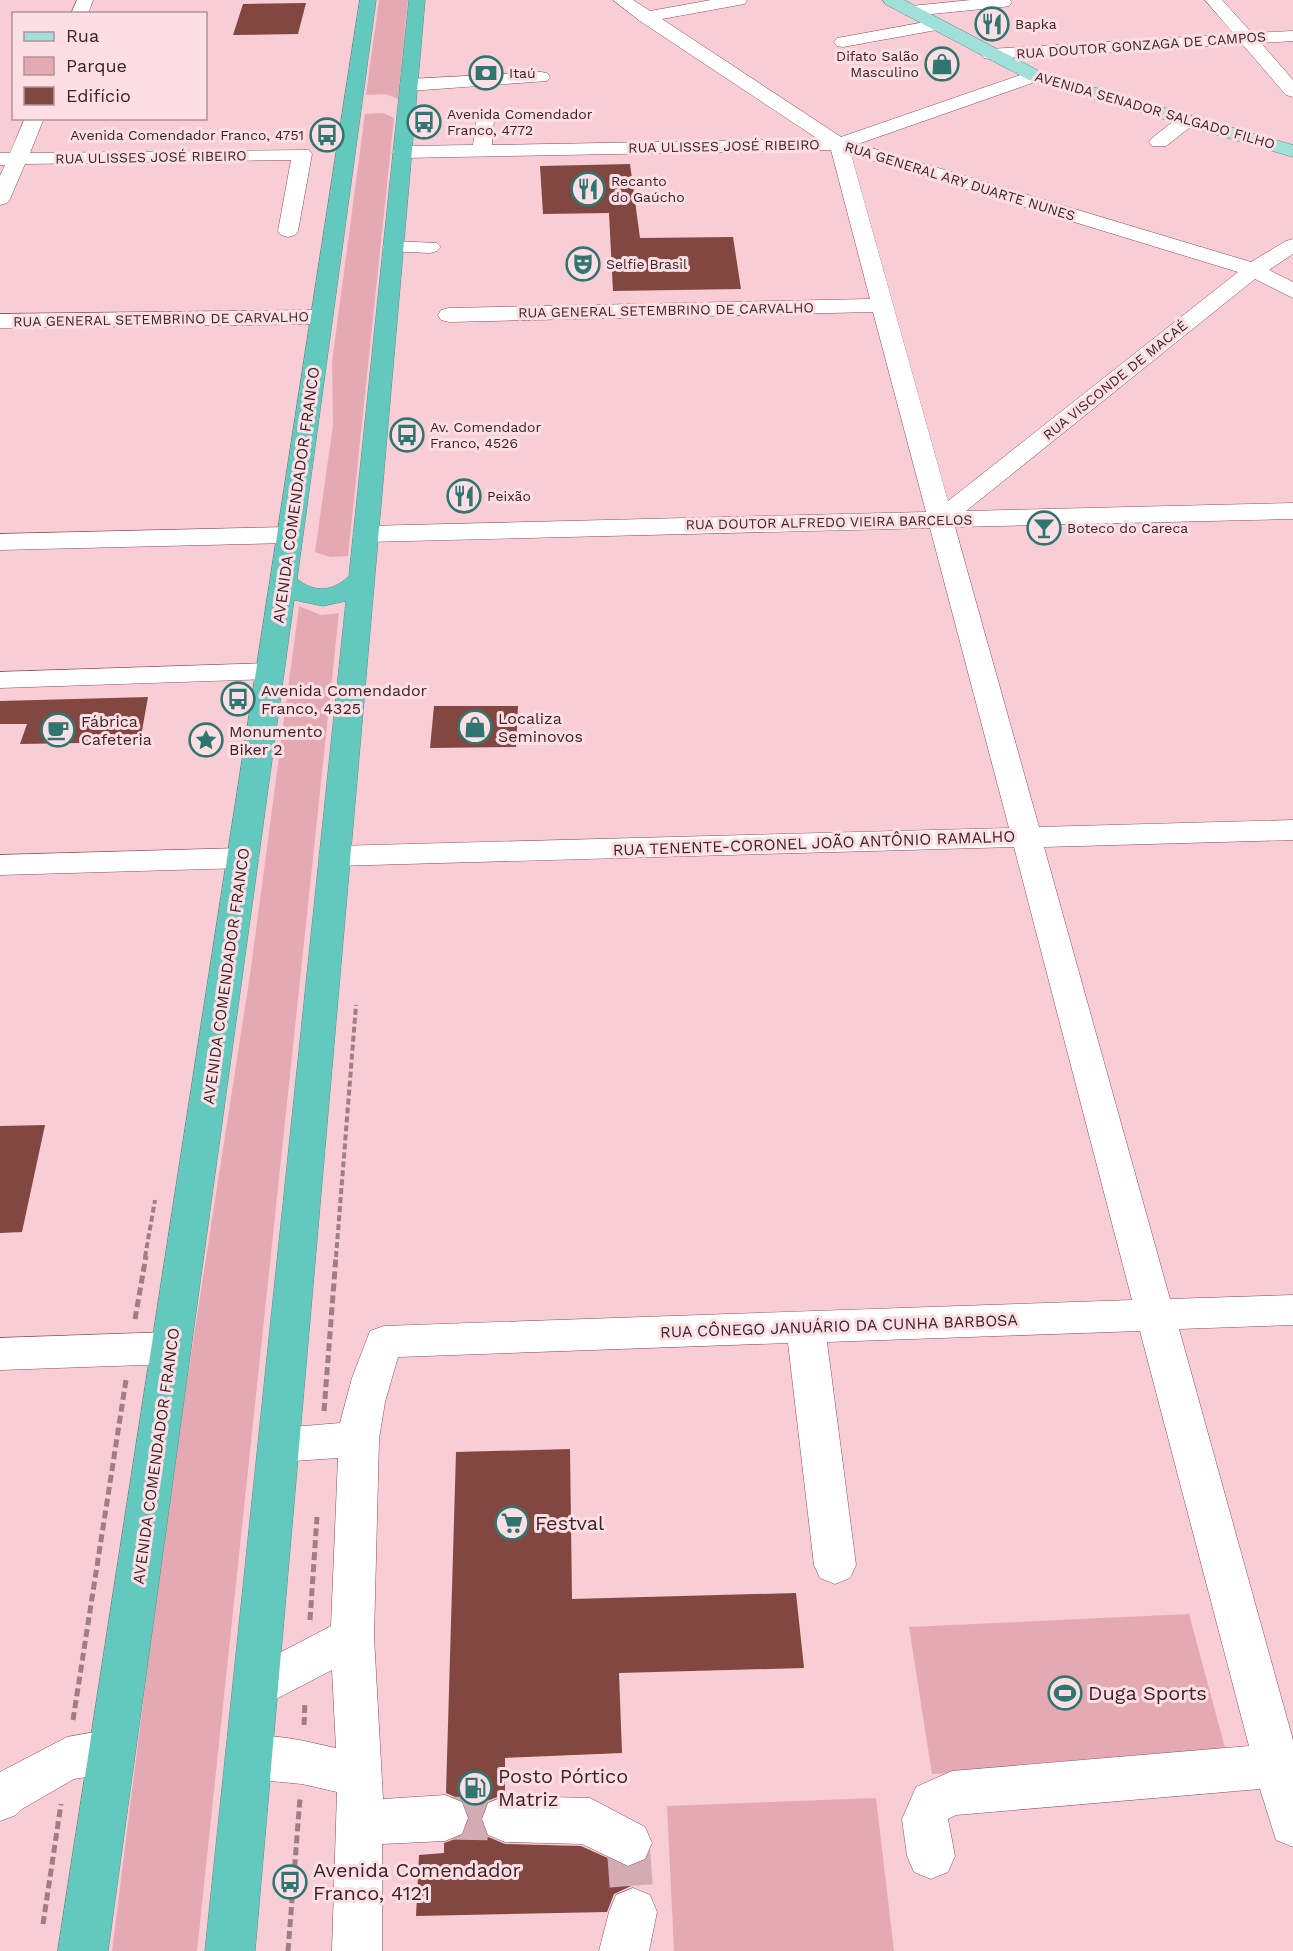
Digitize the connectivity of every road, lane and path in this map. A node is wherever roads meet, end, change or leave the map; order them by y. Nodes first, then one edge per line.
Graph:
1 (368, 0) edge
2 (417, 0) edge
3 (621, 0) edge
4 (739, 0) edge
5 (891, 0) edge
6 (1213, 0) edge
7 (1004, 2) dead end
8 (911, 11) junction
9 (646, 17) junction
10 (936, 25) junction
11 (1293, 36) edge
12 (1247, 38) junction
13 (843, 42) dead end
14 (967, 42) junction
15 (1095, 48) junction
16 (990, 54) junction
17 (1035, 76) junction
18 (541, 77) dead end
19 (409, 85) junction
20 (1293, 91) edge
21 (34, 120) edge
22 (485, 120) dead end
23 (1185, 121) junction
24 (1159, 142) dead end
25 (839, 144) junction
26 (482, 150) junction
27 (1293, 151) edge
28 (402, 152) junction
29 (9, 159) edge
30 (0, 199) edge
31 (288, 231) dead end
32 (1293, 244) edge
33 (393, 247) junction
34 (430, 247) dead end
35 (1254, 270) junction
36 (1293, 291) edge
37 (883, 305) junction
38 (449, 315) dead end
39 (321, 317) junction
40 (0, 321) edge
41 (1293, 511) edge
42 (940, 520) junction
43 (366, 534) junction
44 (290, 535) junction
45 (0, 542) edge
46 (361, 579) junction
47 (283, 580) junction
48 (270, 671) junction
49 (0, 680) edge
50 (1293, 830) edge
51 (1026, 837) junction
52 (335, 856) junction
53 (243, 858) junction
54 (0, 865) edge
55 (356, 1004) dead end
56 (1293, 1310) edge
57 (1155, 1314) junction
58 (805, 1326) junction
59 (171, 1348) junction
60 (0, 1354) edge
61 (126, 1380) dead end
62 (323, 1422) dead end
63 (359, 1439) junction
64 (279, 1444) junction
65 (318, 1505) dead end
66 (835, 1565) dead end
67 (309, 1630) dead end
68 (352, 1637) junction
69 (255, 1689) junction
70 (112, 1751) junction
71 (249, 1756) junction
72 (67, 1759) junction
73 (1277, 1766) junction
74 (360, 1776) junction
75 (301, 1787) dead end
76 (0, 1799) edge
77 (445, 1818) tunnel mouth
78 (505, 1819) tunnel mouth
79 (360, 1823) junction
80 (1293, 1824) edge
81 (628, 1843) dead end
82 (931, 1856) dead end
83 (43, 1928) dead end
84 (83, 1951) edge
85 (230, 1951) edge
86 (288, 1951) edge
87 (357, 1951) edge

1 - 39 highway, AVENIDA COMENDADOR FRANCO
2 - 19 highway
3 - 9 street, RUA GENERAL ARY DUARTE NUNES
4 - 9 street
5 - 8 main road, AVENIDA SENADOR SALGADO FILHO
6 - 12 street
7 - 8 street
8 - 10 main road, AVENIDA SENADOR SALGADO FILHO
9 - 25 street, RUA GENERAL ARY DUARTE NUNES
10 - 13 street
10 - 14 main road, AVENIDA SENADOR SALGADO FILHO
11 - 12 street, RUA DOUTOR GONZAGA DE CAMPOS
12 - 15 street, RUA DOUTOR GONZAGA DE CAMPOS
12 - 20 street
14 - 15 street
14 - 16 main road, AVENIDA SENADOR SALGADO FILHO
15 - 16 street, RUA DOUTOR GONZAGA DE CAMPOS
16 - 17 main road, AVENIDA SENADOR SALGADO FILHO
17 - 23 main road, AVENIDA SENADOR SALGADO FILHO
17 - 25 street, RUA ULISSES JOSÉ RIBEIRO
18 - 19 street
19 - 28 highway
21 - 29 street
22 - 26 street
23 - 24 street
23 - 27 main road, AVENIDA SENADOR SALGADO FILHO
25 - 26 street, RUA ULISSES JOSÉ RIBEIRO
25 - 35 street, RUA GENERAL ARY DUARTE NUNES
25 - 37 street
26 - 28 street, RUA ULISSES JOSÉ RIBEIRO
28 - 33 highway
29 - 30 street
29 - 31 street, RUA ULISSES JOSÉ RIBEIRO
32 - 35 street, RUA VISCONDE DE MACAÉ
33 - 34 street
33 - 43 highway
35 - 36 street, RUA GENERAL ARY DUARTE NUNES
35 - 42 street, RUA VISCONDE DE MACAÉ
37 - 38 street, RUA GENERAL SETEMBRINO DE CARVALHO
37 - 42 street
39 - 40 street, RUA GENERAL SETEMBRINO DE CARVALHO
39 - 44 highway, AVENIDA COMENDADOR FRANCO
41 - 42 street, RUA DOUTOR ALFREDO VIEIRA BARCELOS
42 - 43 street, RUA DOUTOR ALFREDO VIEIRA BARCELOS
42 - 51 street
43 - 46 highway
44 - 45 street
44 - 47 highway, AVENIDA COMENDADOR FRANCO
46 - 47 highway
46 - 52 highway
47 - 48 highway, AVENIDA COMENDADOR FRANCO
48 - 49 street
48 - 53 highway, AVENIDA COMENDADOR FRANCO
50 - 51 street, RUA TENENTE-CORONEL JOÃO ANTÔNIO RAMALHO
51 - 52 street, RUA TENENTE-CORONEL JOÃO ANTÔNIO RAMALHO
51 - 57 street
52 - 64 highway
53 - 54 street
53 - 59 highway, AVENIDA COMENDADOR FRANCO
55 - 62 path
56 - 57 street, RUA CÔNEGO JANUÁRIO DA CUNHA BARBOSA
57 - 58 street, RUA CÔNEGO JANUÁRIO DA CUNHA BARBOSA
57 - 73 street
58 - 63 street, RUA CÔNEGO JANUÁRIO DA CUNHA BARBOSA
58 - 66 street
59 - 60 street
59 - 70 highway, AVENIDA COMENDADOR FRANCO
61 - 72 path
63 - 64 street
63 - 68 street
64 - 69 highway
65 - 67 path
68 - 69 street
68 - 74 street
69 - 71 highway
70 - 72 street
70 - 84 highway, AVENIDA COMENDADOR FRANCO
71 - 74 street
71 - 85 highway
72 - 76 street
72 - 83 path
73 - 80 street
73 - 82 street
74 - 79 street
75 - 86 path
77 - 79 street
78 - 81 street
79 - 87 street

